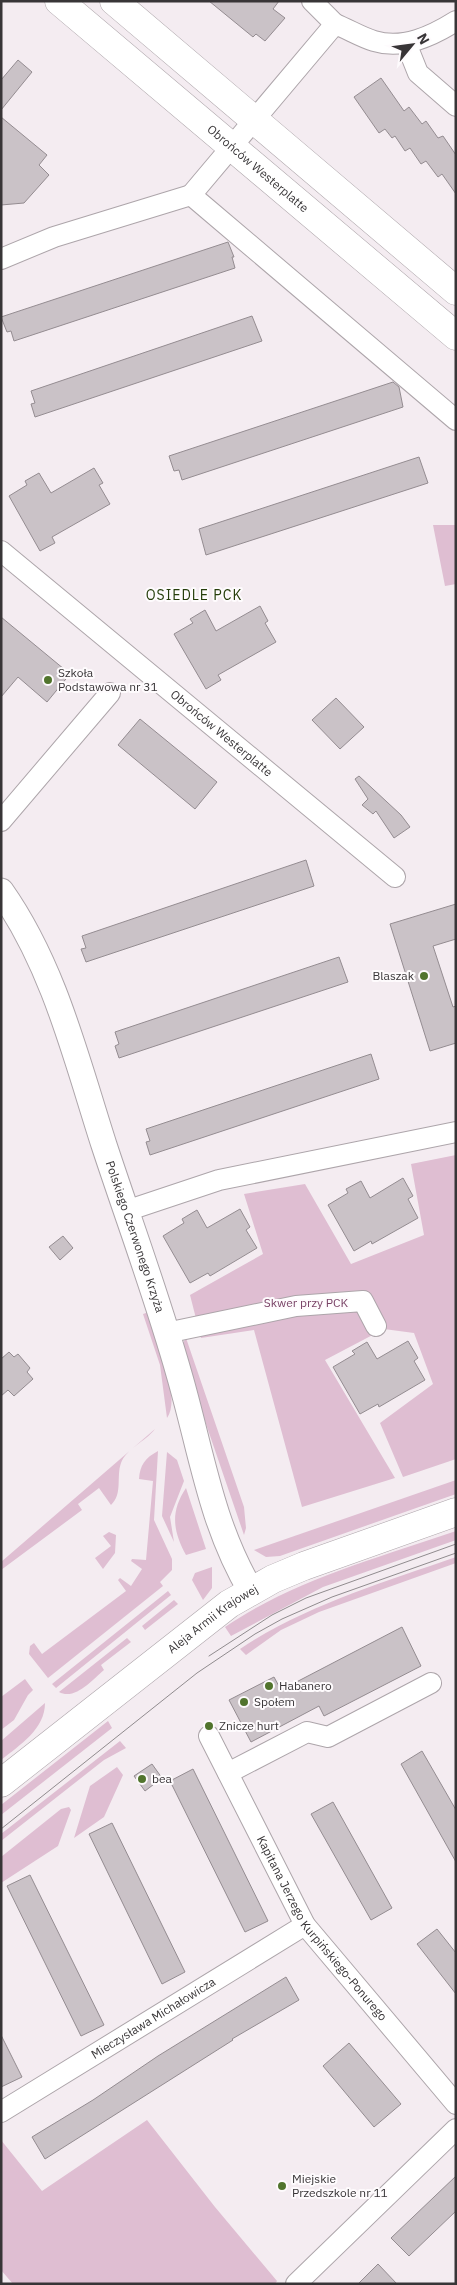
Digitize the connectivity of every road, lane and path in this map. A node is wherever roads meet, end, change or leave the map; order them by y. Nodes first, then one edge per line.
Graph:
1 (59, 1) edge
2 (114, 1) edge
3 (312, 1) edge
4 (456, 22) edge
5 (335, 24) junction
6 (406, 43) junction
7 (456, 106) edge
8 (254, 119) junction
9 (233, 146) junction
10 (191, 195) junction
11 (1, 259) edge
12 (456, 291) edge
13 (456, 336) edge
14 (456, 420) edge
15 (1, 551) edge
16 (110, 693) dead end
17 (1, 821) edge
18 (395, 877) dead end
19 (1, 891) edge
20 (456, 1132) edge
21 (126, 1211) junction
22 (376, 1326) dead end
23 (166, 1333) junction
24 (456, 1512) edge
25 (251, 1591) junction
26 (431, 1683) dead end
27 (209, 1736) dead end
28 (228, 1773) junction
29 (1, 1783) edge
30 (305, 1925) junction
31 (453, 2096) edge
32 (1, 2112) edge
33 (456, 2130) edge
34 (296, 2284) edge

1 - 9 main road, Obrońców Westerplatte
2 - 8 main road
3 - 5 street
4 - 6 street
5 - 6 street
5 - 8 street
6 - 7 street
8 - 9 street
8 - 12 main road
9 - 10 street
9 - 13 main road, Obrońców Westerplatte
10 - 11 street
10 - 14 street
15 - 18 street, Obrońców Westerplatte
16 - 17 street
19 - 21 street, Polskiego Czerwonego Krzyża
20 - 21 street
21 - 23 street, Polskiego Czerwonego Krzyża
22 - 23 street
23 - 25 street, Polskiego Czerwonego Krzyża
24 - 25 main road, Aleja Armii Krajowej
25 - 29 main road, Aleja Armii Krajowej
26 - 28 street
27 - 28 street, Kapitana Jerzego Kurpińskiego-Ponurego
28 - 30 street, Kapitana Jerzego Kurpińskiego-Ponurego
30 - 31 street, Kapitana Jerzego Kurpińskiego-Ponurego
30 - 32 street, Mieczysława Michałowicza
33 - 34 street

